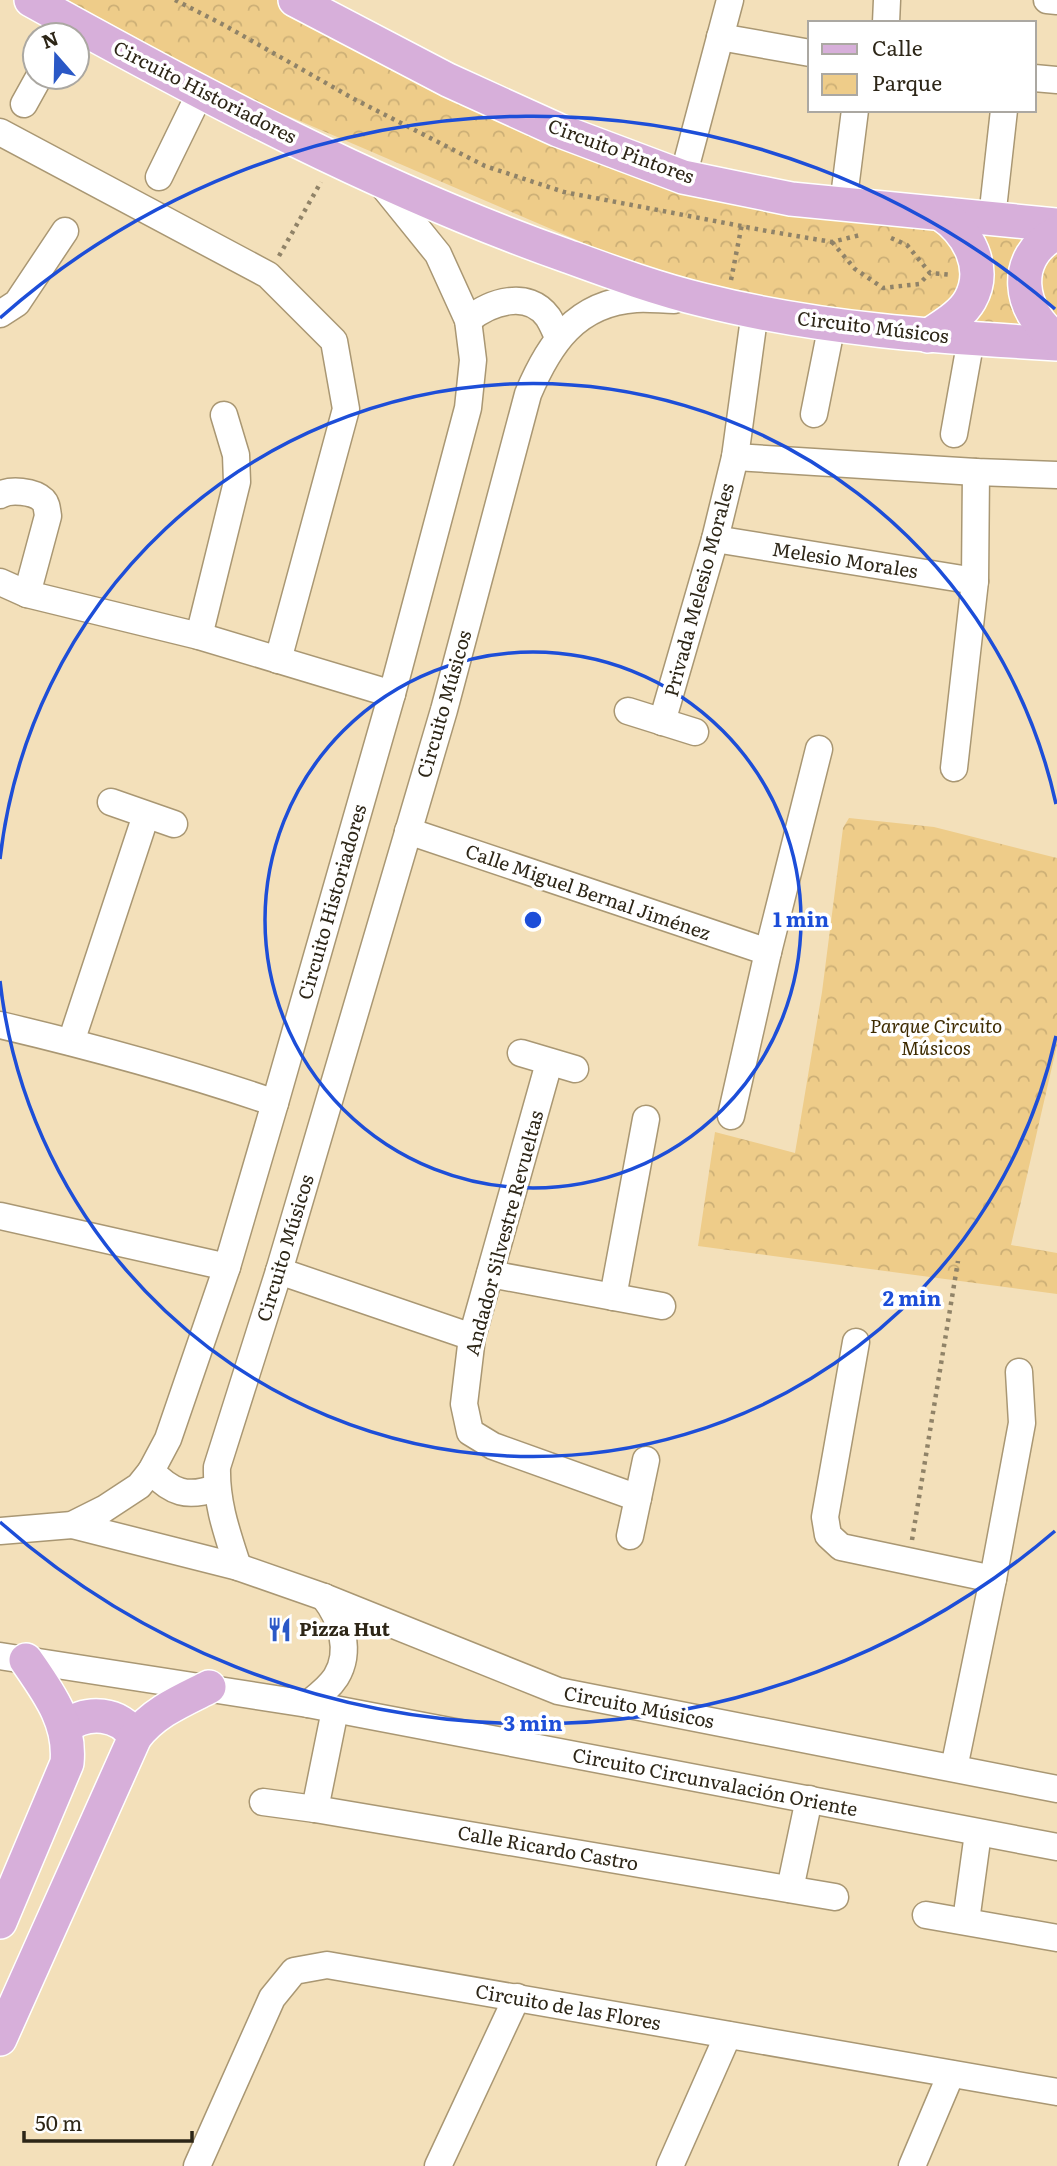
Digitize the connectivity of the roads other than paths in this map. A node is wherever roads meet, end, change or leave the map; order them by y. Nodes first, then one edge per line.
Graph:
1 (31, 0) edge
2 (295, 0) edge
3 (730, 0) edge
4 (887, 0) edge
5 (1047, 0) edge
6 (1057, 1) edge
7 (57, 21) edge
8 (886, 21) edge
9 (720, 37) junction
10 (91, 40) edge
11 (808, 53) edge
12 (1036, 78) edge
13 (1057, 80) edge
14 (31, 91) edge
15 (201, 92) junction
16 (24, 104) dead end
17 (855, 112) edge
18 (1004, 112) edge
19 (0, 132) edge
20 (159, 177) dead end
21 (683, 177) junction
22 (379, 181) junction
23 (843, 205) junction
24 (941, 214) junction
25 (992, 218) junction
26 (1057, 225) edge
27 (65, 231) dead end
28 (1057, 233) edge
29 (728, 306) junction
30 (0, 314) edge
31 (468, 320) junction
32 (832, 324) junction
33 (928, 336) junction
34 (558, 337) junction
35 (971, 339) junction
36 (1057, 342) edge
37 (814, 414) dead end
38 (224, 415) dead end
39 (954, 434) dead end
40 (735, 457) junction
41 (976, 472) junction
42 (1057, 475) edge
43 (0, 495) edge
44 (715, 539) junction
45 (975, 581) junction
46 (0, 582) edge
47 (27, 594) junction
48 (199, 636) junction
49 (278, 660) junction
50 (393, 694) junction
51 (628, 711) dead end
52 (662, 722) junction
53 (695, 732) dead end
54 (819, 749) dead end
55 (954, 768) dead end
56 (111, 802) dead end
57 (146, 814) junction
58 (174, 824) dead end
59 (408, 831) junction
60 (768, 953) junction
61 (0, 1025) edge
62 (71, 1042) junction
63 (521, 1053) dead end
64 (275, 1103) junction
65 (731, 1116) dead end
66 (646, 1119) dead end
67 (0, 1217) edge
68 (227, 1267) junction
69 (279, 1271) junction
70 (490, 1274) junction
71 (613, 1297) junction
72 (662, 1306) dead end
73 (472, 1337) junction
74 (856, 1342) dead end
75 (1019, 1371) dead end
76 (646, 1460) dead end
77 (151, 1471) junction
78 (216, 1489) junction
79 (638, 1498) junction
80 (72, 1525) junction
81 (0, 1531) edge
82 (630, 1536) dead end
83 (238, 1567) junction
84 (993, 1579) junction
85 (324, 1597) junction
86 (13, 1658) edge
87 (209, 1687) junction
88 (308, 1704) junction
89 (335, 1710) junction
90 (65, 1727) junction
91 (135, 1737) junction
92 (954, 1768) junction
93 (1057, 1789) edge
94 (808, 1799) junction
95 (263, 1802) dead end
96 (315, 1809) junction
97 (978, 1833) junction
98 (1057, 1847) edge
99 (790, 1889) junction
100 (835, 1897) dead end
101 (926, 1915) dead end
102 (967, 1921) junction
103 (0, 1922) edge
104 (1057, 1938) edge
105 (517, 1997) junction
106 (728, 2035) junction
107 (0, 2039) edge
108 (951, 2074) junction
109 (1057, 2092) edge
110 (197, 2166) edge
111 (438, 2166) edge
112 (670, 2166) edge
113 (912, 2166) edge

1 - 7 main road, Circuito Historiadores
2 - 21 main road, Circuito Pintores
3 - 9 street
4 - 8 street
5 - 6 street
9 - 11 street
9 - 21 street
10 - 15 main road, Circuito Historiadores
12 - 13 street
14 - 16 street
15 - 20 street
15 - 22 main road, Circuito Historiadores
17 - 23 street
18 - 25 street
19 - 49 street
21 - 23 main road, Circuito Pintores
22 - 29 main road, Circuito Historiadores
22 - 31 street, Circuito Historiadores
23 - 24 main road, Circuito Pintores
24 - 25 main road, Circuito Pintores
24 - 33 main road
25 - 26 main road, Circuito Pintores
27 - 30 street
28 - 36 main road
29 - 32 main road, Circuito Músicos
29 - 34 street, Circuito Músicos
29 - 40 street, Privada Melesio Morales
31 - 34 street
31 - 50 street, Circuito Historiadores
32 - 33 main road, Circuito Músicos
32 - 37 street
33 - 35 main road, Circuito Músicos
34 - 59 street, Circuito Músicos
35 - 36 main road, Circuito Músicos
35 - 39 street
38 - 48 street
40 - 41 street
40 - 44 street, Privada Melesio Morales
41 - 42 street
41 - 45 street
43 - 47 street
44 - 45 street, Melesio Morales
44 - 52 street, Privada Melesio Morales
45 - 55 street
46 - 47 street
47 - 48 street
48 - 49 street
49 - 50 street
50 - 64 street, Circuito Historiadores
51 - 52 street, Privada Melesio Morales
52 - 53 street, Privada Melesio Morales
54 - 60 street
56 - 57 street
57 - 58 street
57 - 62 street
59 - 60 street, Calle Miguel Bernal Jiménez
59 - 69 street, Circuito Músicos
60 - 65 street
61 - 62 street
62 - 64 street
63 - 70 street, Andador Silvestre Revueltas
64 - 68 street, Circuito Historiadores
66 - 71 street
67 - 68 street
68 - 77 street, Circuito Historiadores
69 - 73 street
69 - 78 street, Circuito Músicos
70 - 71 street
70 - 73 street, Andador Silvestre Revueltas
71 - 72 street
73 - 79 street, Andador Silvestre Revueltas
74 - 84 street
75 - 84 street
76 - 79 street
77 - 78 street
77 - 80 street, Circuito Historiadores
78 - 83 street, Circuito Músicos
79 - 82 street
80 - 81 street, Circuito Historiadores
80 - 83 street, Circuito Músicos
83 - 85 street, Circuito Músicos
84 - 92 street
85 - 88 street
85 - 92 street, Circuito Músicos
86 - 87 street, Circuito Circunvalación Oriente
86 - 90 main road
87 - 88 street, Circuito Circunvalación Oriente
87 - 91 main road
88 - 89 street, Circuito Circunvalación Oriente
89 - 94 street, Circuito Circunvalación Oriente
89 - 96 street
90 - 91 main road
90 - 103 main road
91 - 107 main road
92 - 93 street, Circuito Músicos
94 - 97 street, Circuito Circunvalación Oriente
94 - 99 street
95 - 96 street, Calle Ricardo Castro
96 - 99 street, Calle Ricardo Castro
97 - 98 street, Circuito Circunvalación Oriente
97 - 102 street
99 - 100 street, Calle Ricardo Castro
101 - 102 street
102 - 104 street
105 - 106 street, Circuito de las Flores
105 - 110 street, Circuito de las Flores
105 - 111 street
106 - 108 street, Circuito de las Flores
106 - 112 street
108 - 109 street, Circuito de las Flores
108 - 113 street

